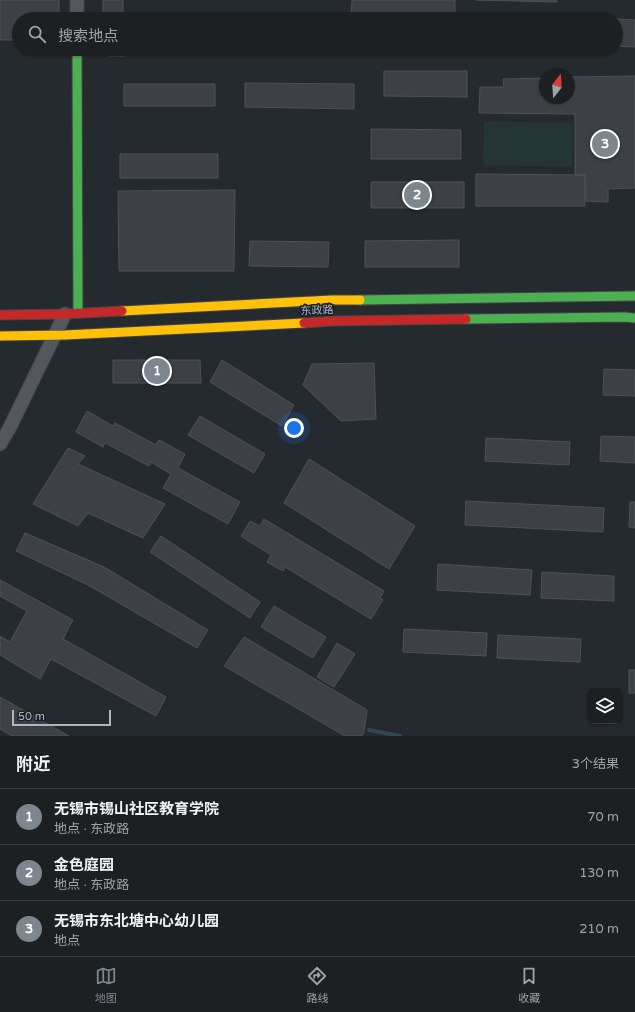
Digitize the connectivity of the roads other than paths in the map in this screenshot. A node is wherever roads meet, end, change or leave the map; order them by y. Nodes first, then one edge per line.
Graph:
1 (77, 0) edge
2 (77, 12) edge
3 (77, 56) edge
4 (635, 296) edge
5 (78, 313) junction
6 (65, 314) junction
7 (0, 315) edge
8 (635, 318) edge
9 (54, 335) junction
10 (0, 336) edge
11 (0, 444) edge

1 - 2 street
3 - 5 main road
4 - 5 main road, 东政路
5 - 6 main road, 东政路
6 - 7 main road, 东政路
6 - 9 street
8 - 9 main road, 东政路
9 - 10 main road, 东政路
9 - 11 street

